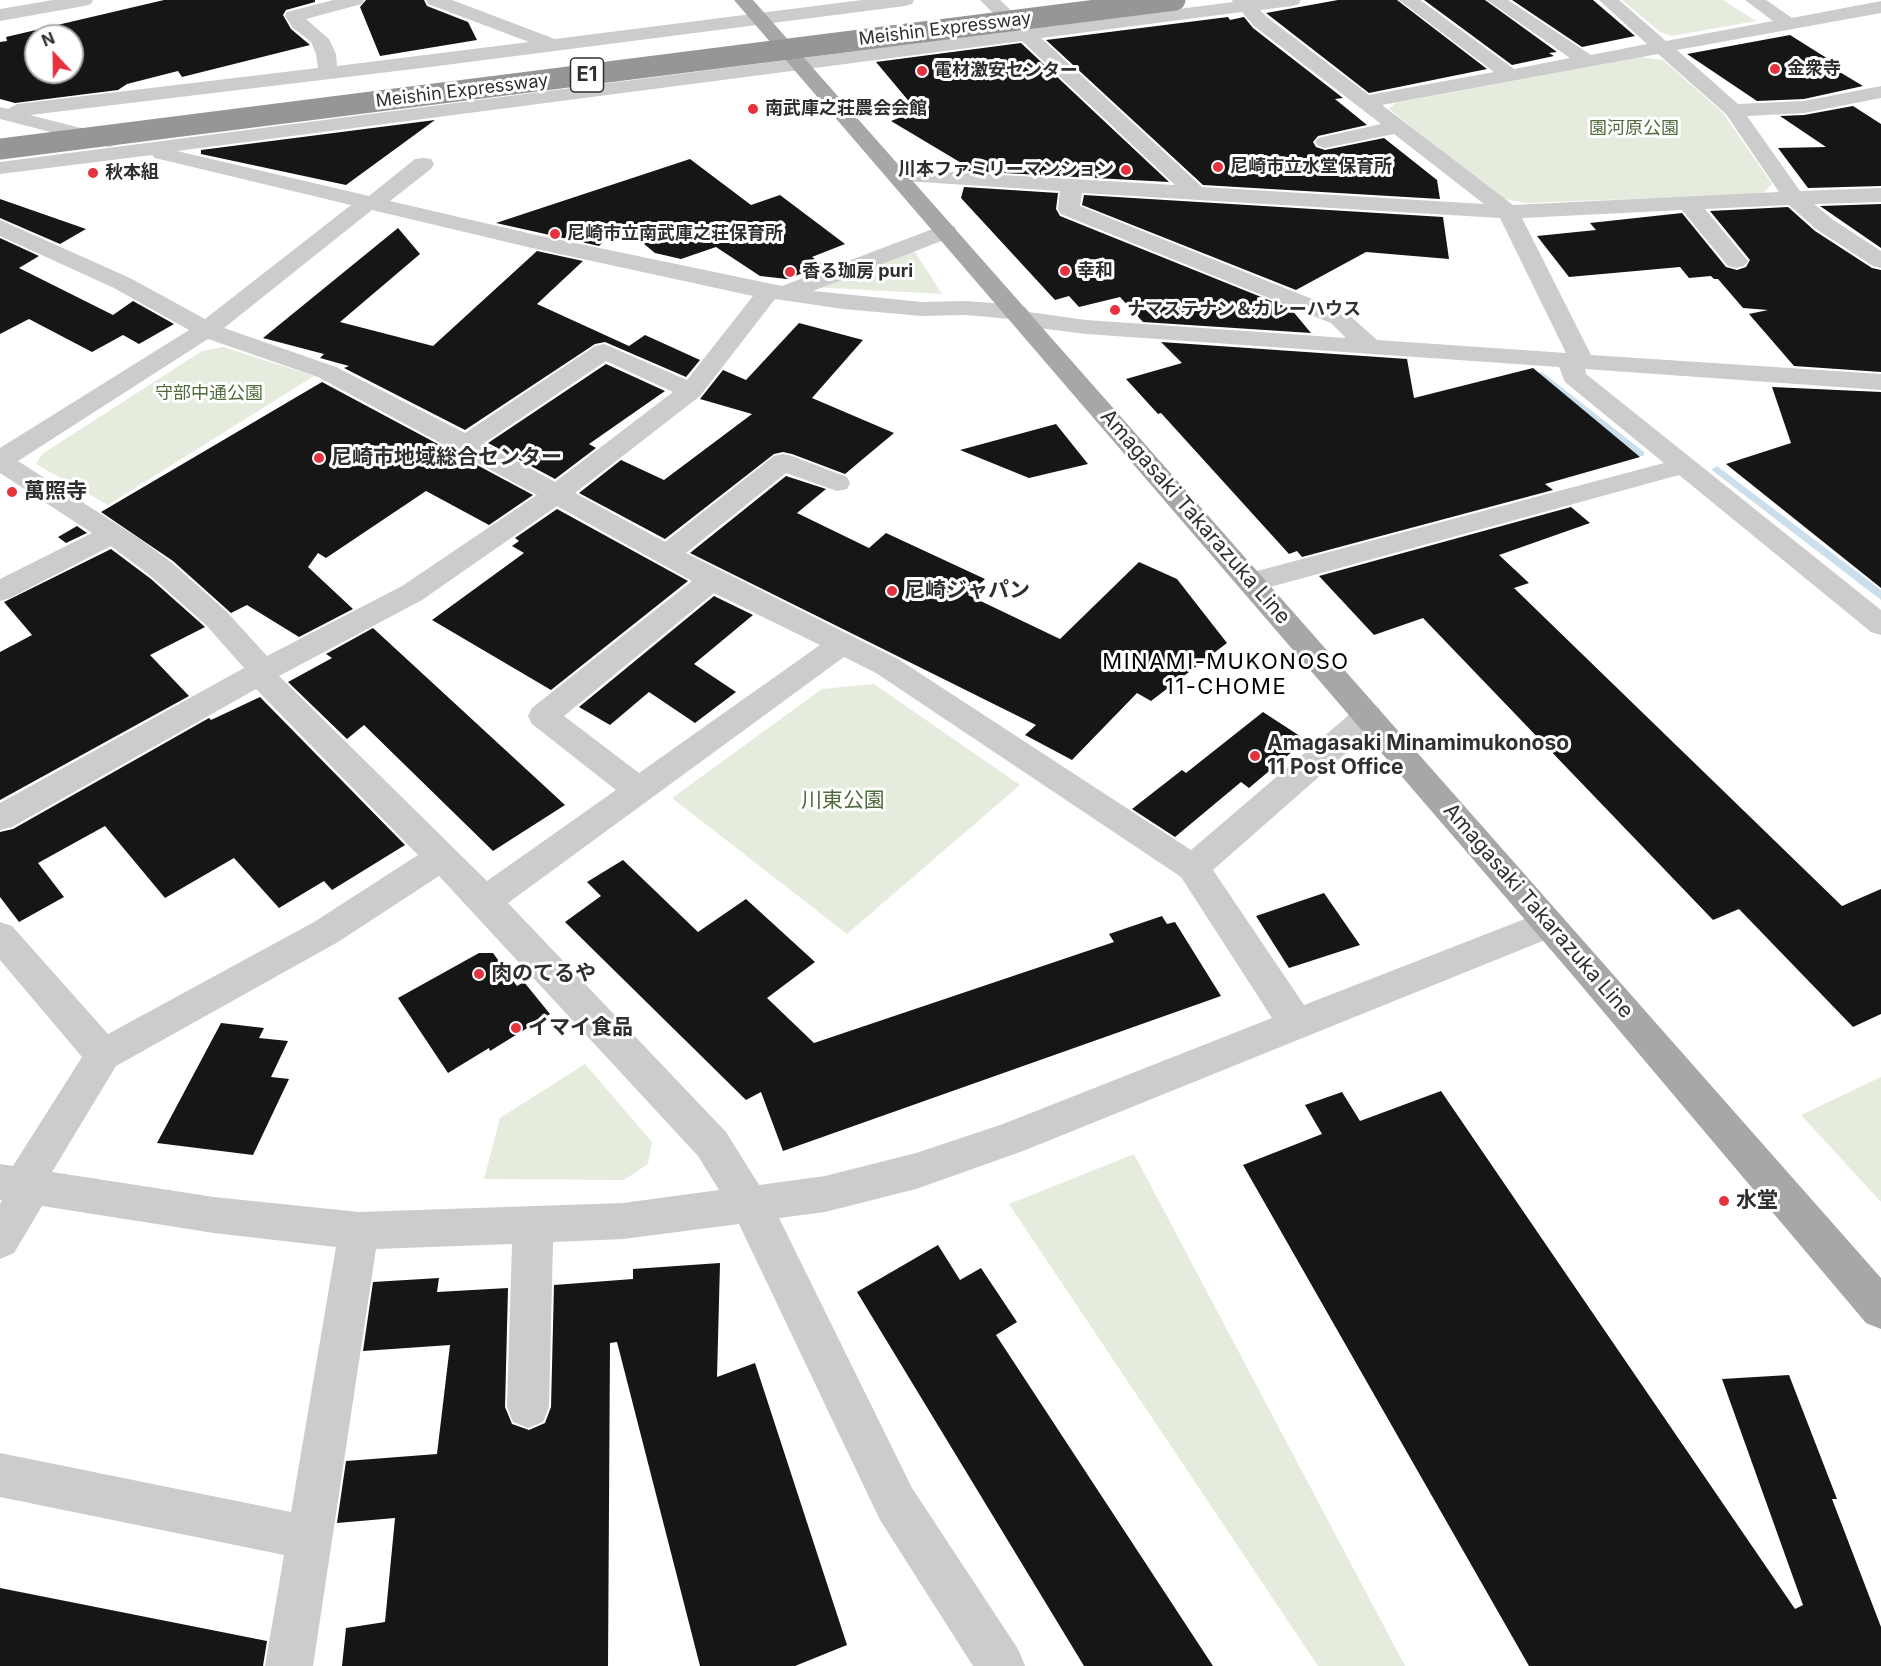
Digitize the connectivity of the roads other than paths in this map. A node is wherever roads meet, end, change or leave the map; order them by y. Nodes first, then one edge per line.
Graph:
1 (12, 0) edge
2 (84, 0) edge
3 (355, 0) edge
4 (470, 0) edge
5 (905, 0) edge
6 (989, 0) edge
7 (1043, 0) edge
8 (1175, 0) edge
9 (1292, 0) edge
10 (1408, 0) edge
11 (1496, 0) edge
12 (1608, 0) edge
13 (1754, 0) edge
14 (0, 2) edge
15 (440, 2) edge
16 (1244, 3) edge
17 (1881, 7) edge
18 (751, 9) edge
19 (0, 15) edge
20 (1790, 24) junction
21 (1026, 35) junction
22 (575, 42) junction
23 (552, 45) junction
24 (1661, 46) junction
25 (1586, 60) junction
26 (800, 64) junction
27 (328, 73) junction
28 (1510, 75) junction
29 (594, 91) junction
30 (1881, 92) edge
31 (1365, 102) junction
32 (1733, 110) junction
33 (0, 113) edge
34 (1398, 127) junction
35 (0, 129) edge
36 (1325, 142) dead end
37 (0, 149) edge
38 (154, 152) junction
39 (423, 164) dead end
40 (0, 168) edge
41 (897, 175) junction
42 (1257, 176) dead end
43 (1072, 185) junction
44 (1196, 192) junction
45 (1881, 195) edge
46 (1280, 197) junction
47 (1794, 198) junction
48 (370, 203) junction
49 (1688, 203) junction
50 (1508, 212) junction
51 (1824, 224) junction
52 (0, 227) edge
53 (946, 231) junction
54 (1870, 231) dead end
55 (1736, 261) dead end
56 (1881, 261) edge
57 (776, 292) junction
58 (1020, 316) junction
59 (206, 330) junction
60 (1369, 346) junction
61 (1576, 361) junction
62 (1881, 382) edge
63 (691, 392) junction
64 (466, 444) junction
65 (2, 463) edge
66 (1683, 466) junction
67 (837, 483) dead end
68 (555, 495) junction
69 (112, 534) junction
70 (666, 555) junction
71 (712, 580) junction
72 (1251, 582) junction
73 (0, 591) edge
74 (1881, 625) edge
75 (842, 644) junction
76 (261, 672) junction
77 (1368, 716) junction
78 (639, 790) junction
79 (0, 818) edge
80 (442, 857) junction
81 (1193, 868) junction
82 (485, 901) junction
83 (1548, 924) junction
84 (0, 936) edge
85 (1297, 1025) junction
86 (103, 1055) junction
87 (18, 1186) edge
88 (749, 1203) junction
89 (533, 1224) junction
90 (358, 1231) junction
91 (0, 1240) edge
92 (1881, 1309) edge
93 (528, 1407) dead end
94 (0, 1475) edge
95 (310, 1538) junction
96 (289, 1666) edge
97 (1001, 1666) edge

1 - 14 street
2 - 19 street
3 - 27 street
4 - 15 street
5 - 18 street
6 - 21 street
7 - 35 highway, Meishin Expressway / E1
8 - 37 highway, Meishin Expressway / E1, bridge
9 - 16 street
10 - 28 street
11 - 25 street
12 - 24 street
13 - 20 street
15 - 23 street
16 - 21 street
16 - 31 street
17 - 20 street
18 - 22 street
18 - 26 main road, Amagasaki Takarazuka Line
20 - 24 street
21 - 26 street
21 - 44 street
22 - 23 street
22 - 29 street
23 - 27 street
24 - 25 street
24 - 32 street
25 - 28 street
26 - 29 street
26 - 41 main road, Amagasaki Takarazuka Line
27 - 33 street
28 - 31 street
29 - 38 street
30 - 32 street
31 - 34 street
32 - 47 street
33 - 38 street
34 - 36 street
34 - 50 street
38 - 40 street
38 - 48 street
39 - 48 street
41 - 43 street
41 - 53 main road, Amagasaki Takarazuka Line
42 - 46 street
43 - 44 street
43 - 60 street
44 - 46 street
45 - 47 street
46 - 50 street
47 - 49 street
47 - 51 street
48 - 57 street
48 - 59 street
49 - 50 street
49 - 55 street
50 - 61 street
51 - 54 street
51 - 56 street
52 - 59 street
53 - 57 street
53 - 58 main road, Amagasaki Takarazuka Line
57 - 58 street
57 - 63 street
58 - 60 street
58 - 72 main road, Amagasaki Takarazuka Line
59 - 64 street
59 - 65 street
60 - 61 street
61 - 62 street
61 - 66 street
63 - 64 street
63 - 68 street
64 - 68 street
65 - 69 street
66 - 72 street
66 - 74 street
67 - 70 street
68 - 70 street
68 - 76 street
69 - 73 street
69 - 76 street
70 - 71 street
71 - 75 street
71 - 78 street
72 - 77 main road, Amagasaki Takarazuka Line
75 - 78 street
75 - 81 street
76 - 79 street
76 - 80 street
77 - 81 street
77 - 83 main road, Amagasaki Takarazuka Line
78 - 82 street
80 - 82 street
80 - 86 street
81 - 85 street
82 - 88 street
83 - 85 street
83 - 92 main road, Amagasaki Takarazuka Line
84 - 86 street
85 - 88 street
86 - 87 street
87 - 90 street
87 - 91 street
88 - 89 street
88 - 97 street
89 - 90 street
89 - 93 street
90 - 95 street
94 - 95 street
95 - 96 street

